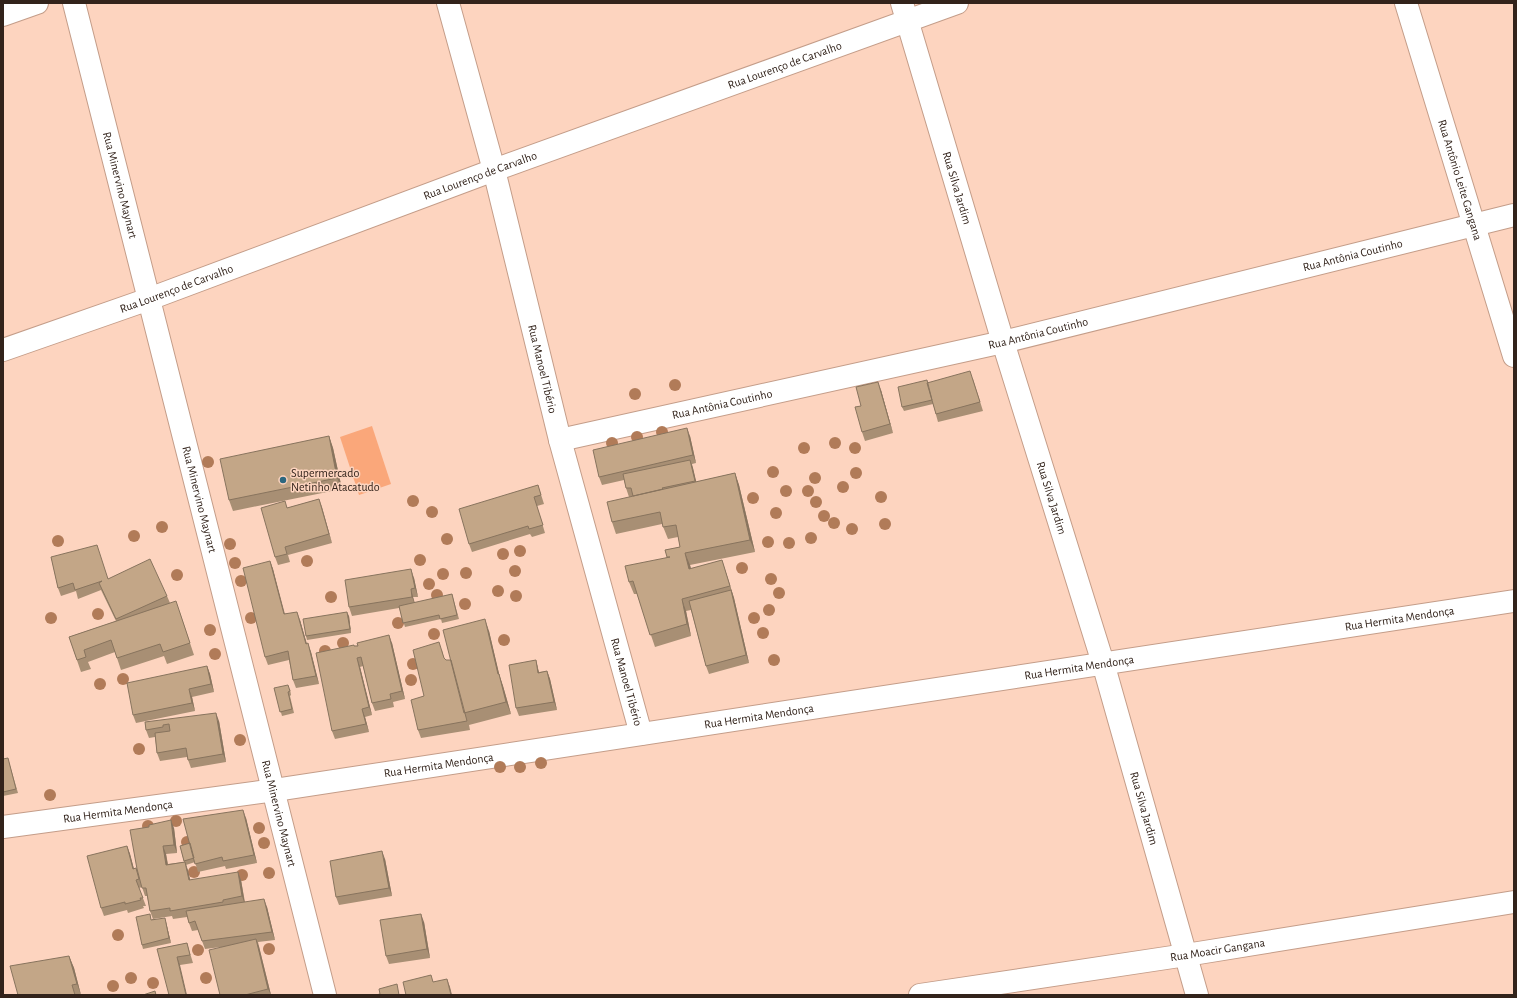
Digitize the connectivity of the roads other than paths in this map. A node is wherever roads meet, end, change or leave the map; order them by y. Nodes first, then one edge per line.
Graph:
1 (37, 3) edge
2 (74, 3) edge
3 (448, 3) edge
4 (957, 3) edge
5 (1406, 3) edge
6 (905, 12) edge
7 (3, 15) edge
8 (494, 170) junction
9 (1514, 215) edge
10 (1474, 224) junction
11 (149, 299) junction
12 (1003, 342) junction
13 (3, 350) edge
14 (1514, 356) edge
15 (560, 440) junction
16 (1514, 601) edge
17 (1102, 663) junction
18 (641, 734) junction
19 (275, 790) junction
20 (3, 827) edge
21 (1514, 902) edge
22 (1186, 955) junction
23 (325, 995) edge
24 (920, 995) edge
25 (1197, 995) edge

1 - 7 street
2 - 11 street, Rua Minervino Maynart
3 - 8 street, Rua Manoel Tibério
4 - 6 street, Rua Lourenço de Carvalho
5 - 10 street, Rua Antônio Leite Gangana
6 - 8 street, Rua Lourenço de Carvalho
6 - 12 street, Rua Silva Jardim
8 - 11 street, Rua Lourenço de Carvalho
8 - 15 street, Rua Manoel Tibério
9 - 10 street, Rua Antônia Coutinho
10 - 12 street, Rua Antônia Coutinho
10 - 14 street, Rua Antônio Leite Gangana
11 - 13 street, Rua Lourenço de Carvalho
11 - 19 street, Rua Minervino Maynart
12 - 15 street, Rua Antônia Coutinho
12 - 17 street, Rua Silva Jardim
15 - 18 street, Rua Manoel Tibério
16 - 17 street, Rua Hermita Mendonça
17 - 18 street, Rua Hermita Mendonça
17 - 22 street, Rua Silva Jardim
18 - 19 street, Rua Hermita Mendonça
19 - 20 street, Rua Hermita Mendonça
19 - 23 street, Rua Minervino Maynart
21 - 22 street, Rua Moacir Gangana
22 - 24 street, Rua Moacir Gangana
22 - 25 street, Rua Silva Jardim

